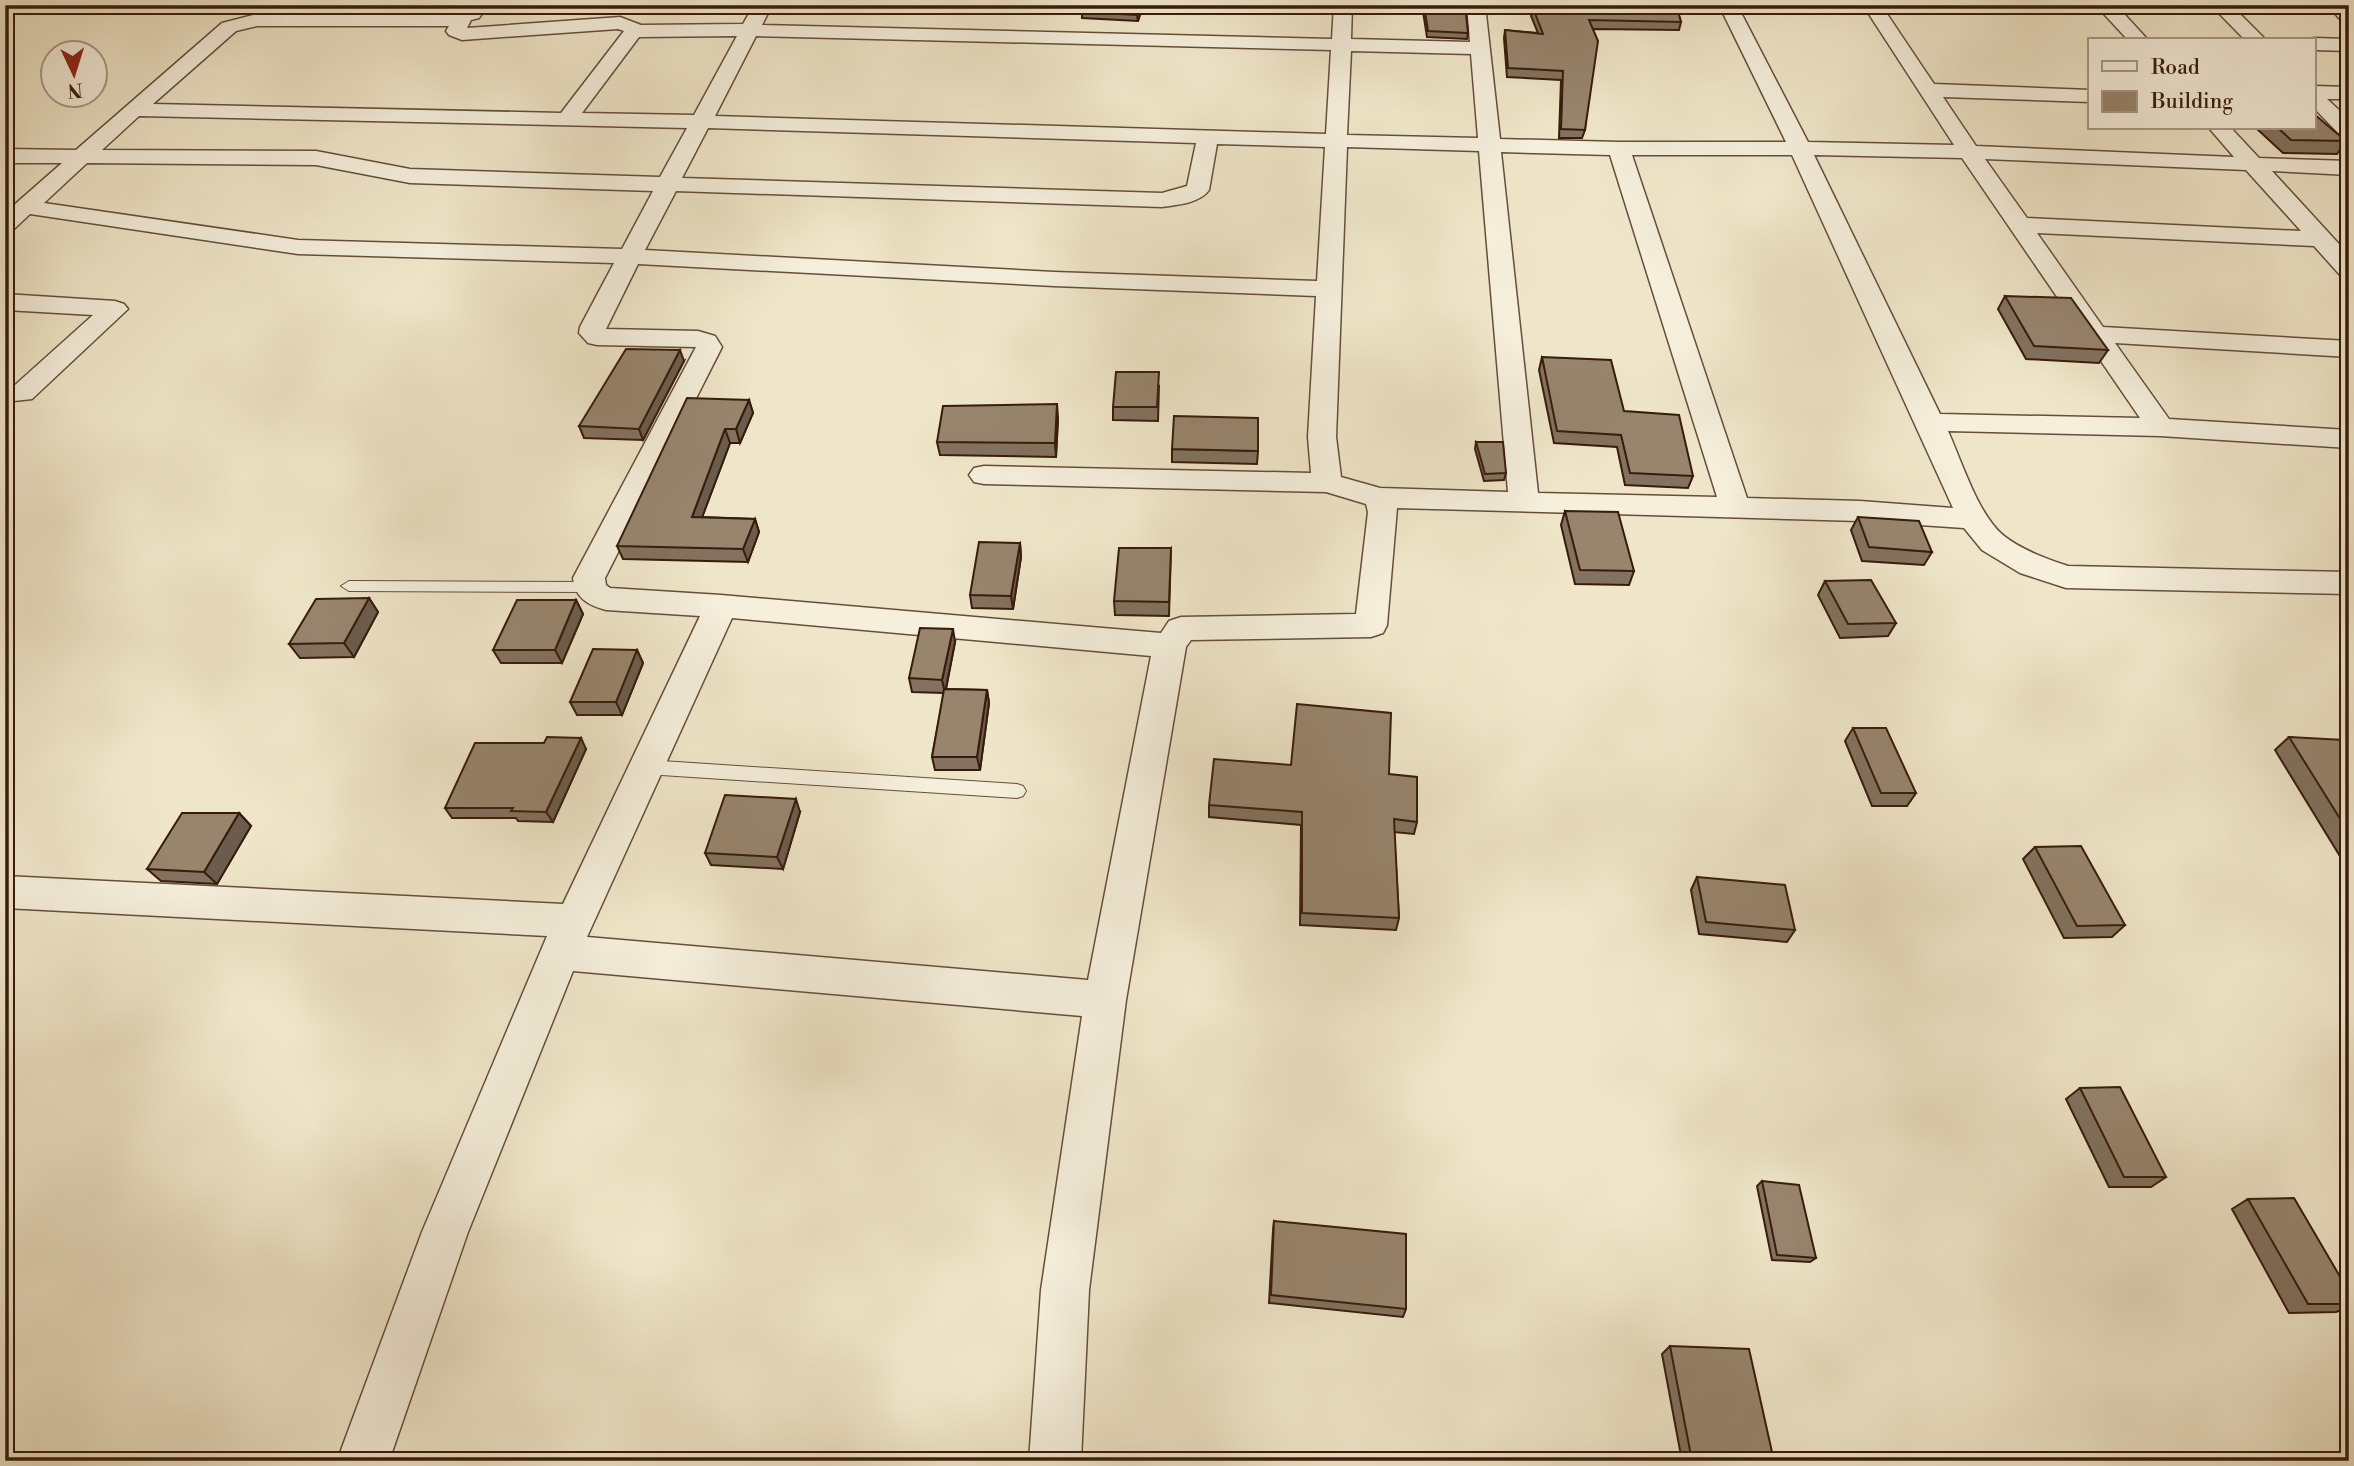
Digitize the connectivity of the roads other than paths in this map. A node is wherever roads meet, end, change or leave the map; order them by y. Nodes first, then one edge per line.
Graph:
1 (479, 5) edge
2 (1343, 5) edge
3 (1476, 5) edge
4 (1728, 5) edge
5 (1871, 5) edge
6 (2045, 5) edge
7 (2220, 5) edge
8 (2342, 5) edge
9 (2107, 6) edge
10 (757, 17) edge
11 (2349, 18) edge
12 (462, 19) junction
13 (634, 31) junction
14 (2136, 38) edge
15 (2254, 38) edge
16 (1340, 43) junction
17 (2316, 44) edge
18 (2349, 45) edge
19 (1481, 48) junction
20 (1928, 90) junction
21 (2349, 93) edge
22 (2316, 94) edge
23 (2088, 96) edge
24 (2316, 96) edge
25 (134, 110) junction
26 (566, 120) junction
27 (703, 122) junction
28 (2222, 130) edge
29 (2349, 131) edge
30 (1208, 136) junction
31 (1335, 139) junction
32 (1492, 145) junction
33 (1800, 148) junction
34 (1619, 149) junction
35 (1969, 152) junction
36 (5, 156) edge
37 (78, 157) junction
38 (2254, 164) junction
39 (2349, 168) edge
40 (666, 184) junction
41 (27, 207) junction
42 (5, 225) edge
43 (2020, 225) junction
44 (2321, 239) junction
45 (630, 256) junction
46 (2349, 270) edge
47 (1328, 289) junction
48 (5, 303) edge
49 (2095, 334) junction
50 (2349, 348) edge
51 (5, 394) edge
52 (1930, 422) junction
53 (2160, 427) junction
54 (2349, 439) edge
55 (984, 475) dead end
56 (1327, 483) junction
57 (1380, 498) junction
58 (1524, 501) junction
59 (1735, 507) junction
60 (1973, 519) junction
61 (2349, 583) edge
62 (349, 586) dead end
63 (589, 587) junction
64 (721, 606) junction
65 (1170, 646) junction
66 (646, 767) junction
67 (1017, 791) dead end
68 (5, 892) edge
69 (567, 937) junction
70 (1105, 1000) junction
71 (363, 1461) edge
72 (1055, 1461) edge

1 - 12 street
2 - 16 street
3 - 19 street
4 - 33 street
5 - 20 street
6 - 9 street
7 - 15 street
8 - 11 street
9 - 14 street
10 - 13 street
10 - 16 street
10 - 27 street
12 - 13 street
12 - 25 street
13 - 26 street
16 - 19 street
16 - 31 street
17 - 18 street
19 - 32 street
20 - 23 street
20 - 35 street
21 - 22 street
24 - 29 street
25 - 26 street
25 - 37 street
26 - 27 street
27 - 30 street
27 - 40 street
28 - 38 street
30 - 31 street
30 - 40 street
31 - 32 street
31 - 47 street
32 - 34 street
32 - 58 street
33 - 34 street
33 - 35 street
33 - 52 street
34 - 59 street
35 - 38 street
35 - 43 street
36 - 37 street
37 - 40 street
37 - 41 street
38 - 39 street
38 - 44 street
40 - 45 street
41 - 42 street
41 - 45 street
43 - 44 street
43 - 49 street
44 - 46 street
45 - 47 street
45 - 63 street
47 - 56 street
48 - 51 street
49 - 50 street
49 - 53 street
52 - 53 street
52 - 60 street
53 - 54 street
55 - 56 street
56 - 57 street
57 - 58 street
57 - 65 street
58 - 59 street
59 - 60 street
60 - 61 street
62 - 63 lane
63 - 64 street
64 - 65 street
64 - 66 street
65 - 70 street
66 - 67 lane
66 - 69 street
68 - 69 street
69 - 70 street
69 - 71 street
70 - 72 street

